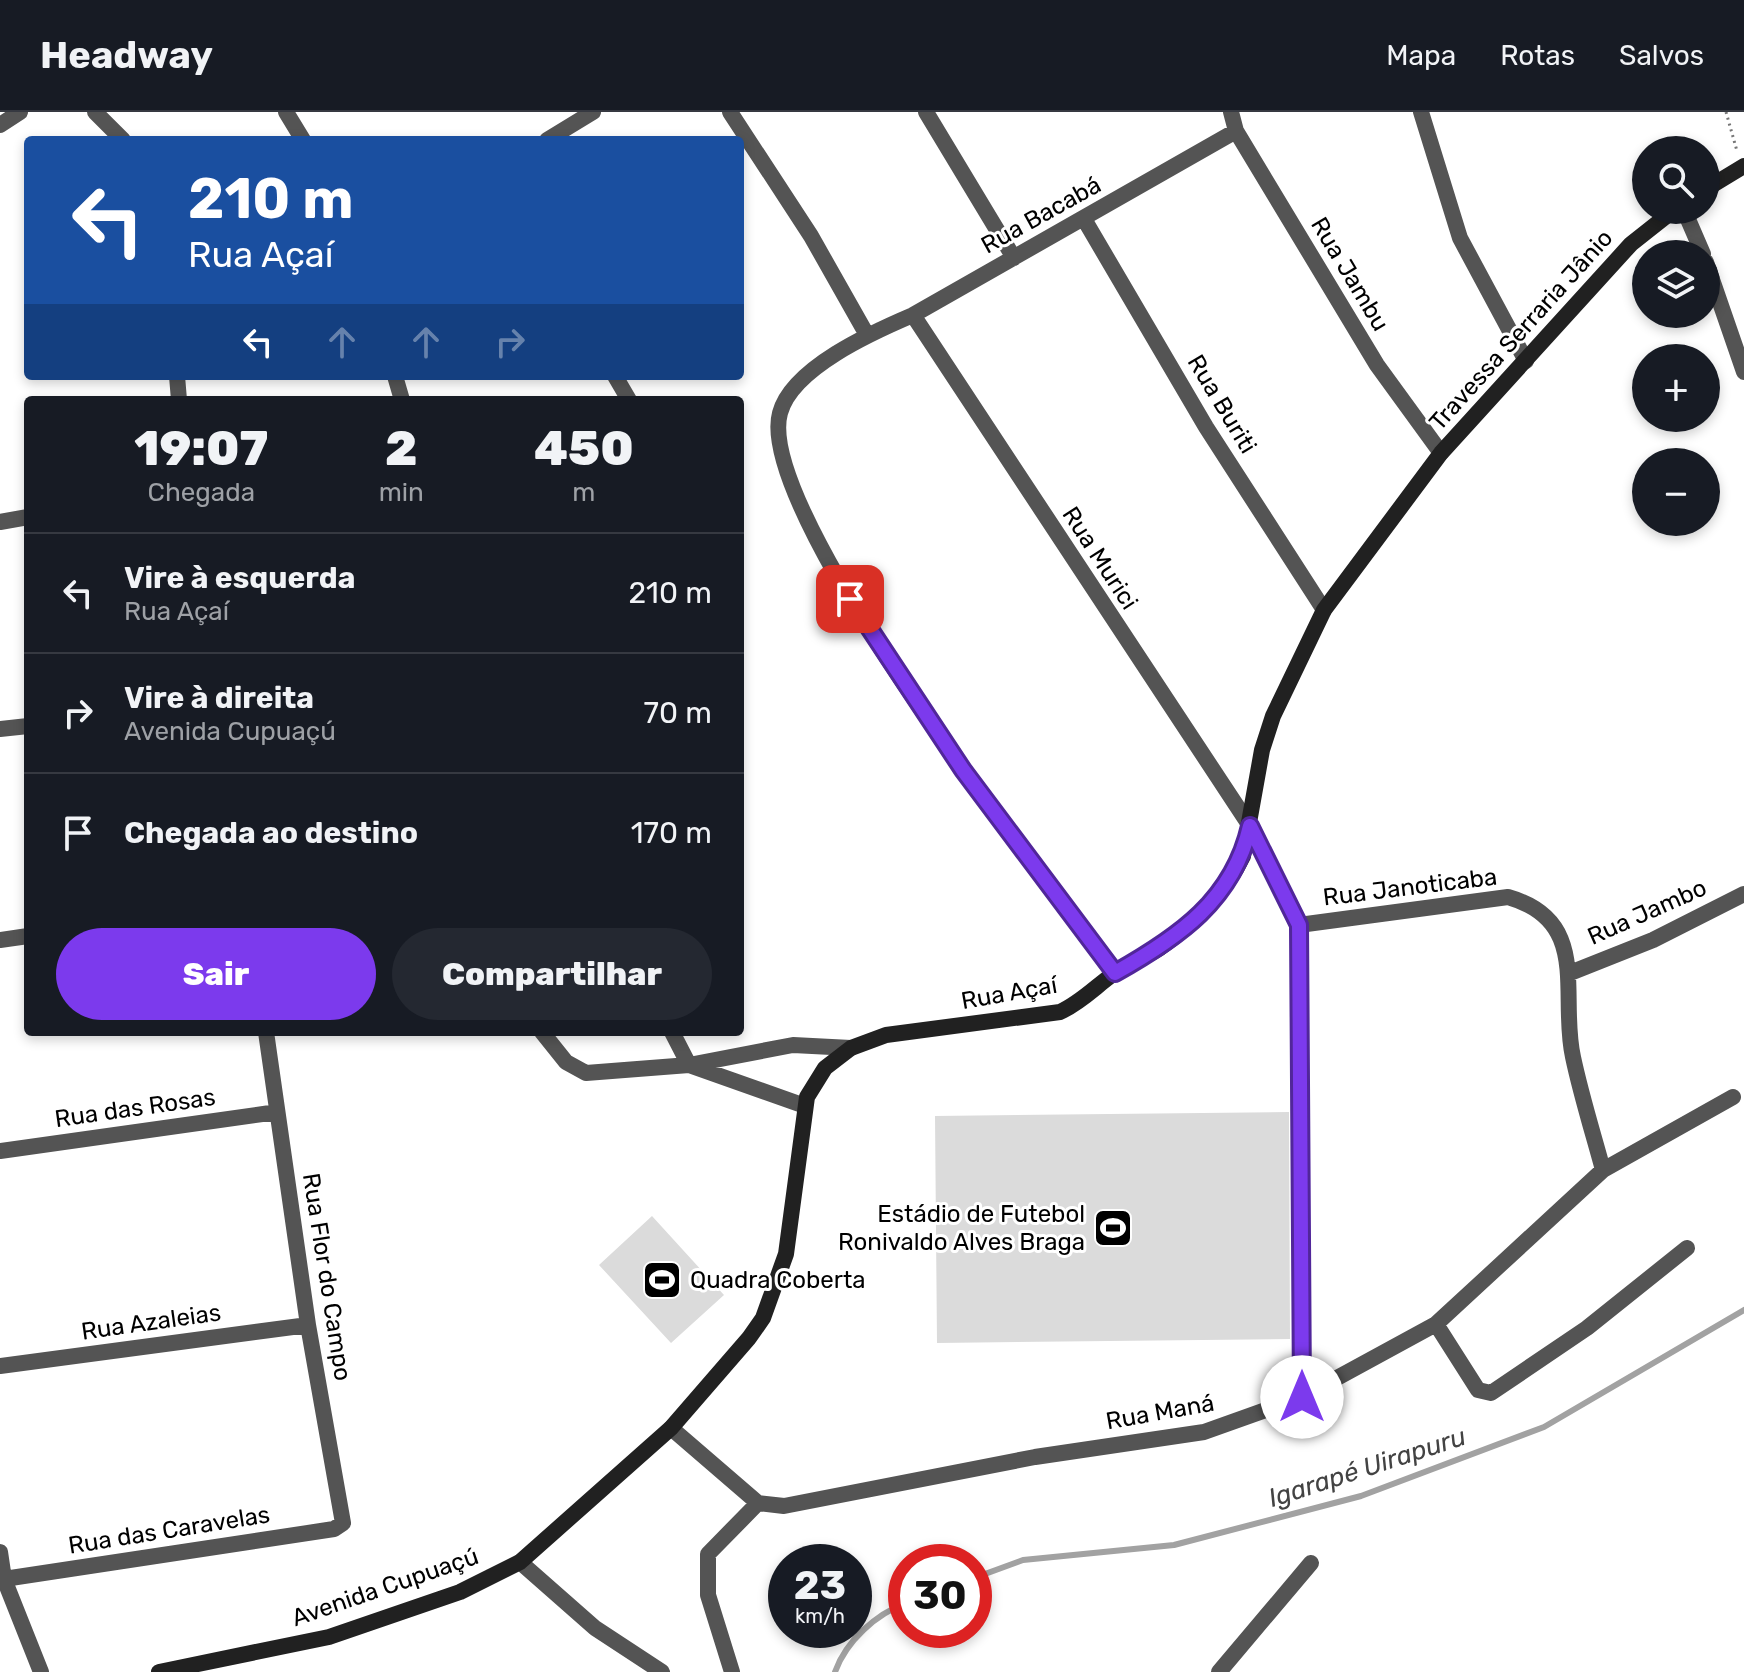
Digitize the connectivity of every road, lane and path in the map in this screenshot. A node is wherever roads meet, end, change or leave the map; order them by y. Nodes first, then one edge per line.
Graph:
1 (20, 112) edge
2 (95, 112) edge
3 (286, 112) edge
4 (593, 112) edge
5 (730, 112) edge
6 (926, 112) edge
7 (1231, 112) edge
8 (1421, 112) edge
9 (1726, 112) edge
10 (0, 125) edge
11 (1236, 131) junction
12 (119, 136) edge
13 (301, 136) edge
14 (554, 136) edge
15 (1743, 167) edge
16 (1720, 181) edge
17 (1084, 219) junction
18 (1656, 224) edge
19 (1014, 258) junction
20 (1720, 303) edge
21 (913, 315) junction
22 (867, 335) junction
23 (1526, 361) junction
24 (1744, 372) edge
25 (1441, 453) junction
26 (24, 518) edge
27 (0, 522) edge
28 (1324, 610) junction
29 (24, 726) edge
30 (0, 729) edge
31 (1250, 826) junction
32 (1744, 894) edge
33 (1299, 925) junction
34 (24, 937) edge
35 (0, 940) edge
36 (1115, 973) junction
37 (1570, 973) junction
38 (267, 1036) edge
39 (545, 1036) edge
40 (674, 1036) edge
41 (851, 1048) junction
42 (689, 1065) junction
43 (1733, 1097) dead end
44 (805, 1106) junction
45 (277, 1112) junction
46 (0, 1151) edge
47 (1603, 1170) junction
48 (1687, 1248) dead end
49 (1436, 1324) junction
50 (308, 1325) junction
51 (0, 1366) edge
52 (1302, 1397) junction
53 (671, 1428) junction
54 (758, 1503) junction
55 (340, 1527) joint
56 (0, 1552) edge
57 (520, 1562) junction
58 (1311, 1563) dead end
59 (4, 1579) junction
60 (41, 1672) edge
61 (159, 1672) edge
62 (662, 1672) edge
63 (732, 1672) edge
64 (1219, 1672) edge

1 - 10 street
2 - 12 street
3 - 13 street
4 - 14 street
5 - 22 street
6 - 19 street
7 - 11 street, Rua Jambu
8 - 23 street
9 - 15 path
11 - 17 street, Rua Bacabá
11 - 25 street, Rua Jambu
15 - 16 street
17 - 19 street, Rua Bacabá
17 - 28 street, Rua Buriti
18 - 23 street, Travessa Serraria Jânio
19 - 21 street, Rua Bacabá
20 - 24 street
21 - 22 street, Rua Bacabá
21 - 31 street, Rua Murici
22 - 36 street
23 - 25 street, Travessa Serraria Jânio
25 - 28 street, Rua Açaí
26 - 27 street
28 - 31 street, Rua Açaí
29 - 30 street
31 - 33 street, Rua Murici
31 - 36 street, Rua Açaí
32 - 37 street, Rua Jambo
33 - 37 street, Rua Janoticaba
33 - 52 street
34 - 35 street
36 - 41 street, Rua Açaí
37 - 47 street, Rua Janoticaba
38 - 45 street, Rua Flor do Campo
39 - 42 street
40 - 42 street
41 - 42 street
41 - 44 street, Rua Açaí
42 - 44 street
43 - 47 street, Rua Maná
44 - 53 street, Rua Açaí
45 - 46 street, Rua das Rosas
45 - 50 street, Rua Flor do Campo
47 - 49 street, Rua Maná
48 - 49 street
49 - 52 street, Rua Maná
50 - 51 street, Rua Azaleias
50 - 55 street, Rua Flor do Campo
52 - 54 street, Rua Maná
53 - 54 street
53 - 57 street, Avenida Cupuaçú
54 - 63 street
55 - 59 street, Rua das Caravelas
56 - 59 street
57 - 61 street, Avenida Cupuaçú
57 - 62 street
58 - 64 street
59 - 60 street

